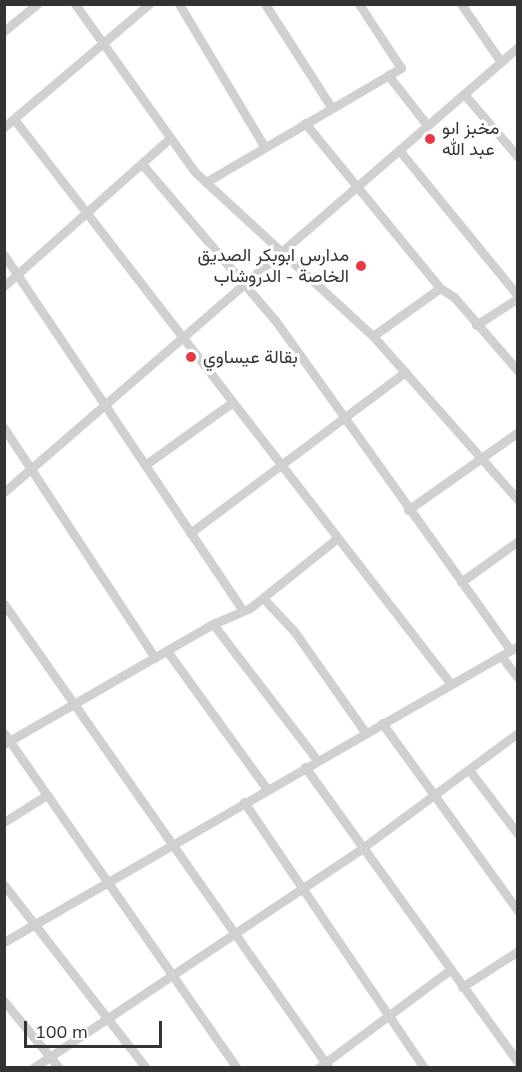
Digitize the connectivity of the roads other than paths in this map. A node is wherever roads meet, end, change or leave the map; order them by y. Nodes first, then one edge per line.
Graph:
1 (37, 4) edge
2 (75, 4) edge
3 (149, 4) edge
4 (179, 4) edge
5 (265, 4) edge
6 (359, 4) edge
7 (461, 4) edge
8 (4, 30) edge
9 (102, 44) junction
10 (518, 47) edge
11 (501, 62) junction
12 (388, 75) junction
13 (464, 94) junction
14 (332, 107) junction
15 (14, 119) junction
16 (304, 123) junction
17 (427, 125) junction
18 (4, 127) edge
19 (169, 140) junction
20 (264, 146) junction
21 (399, 150) junction
22 (518, 157) edge
23 (142, 164) junction
24 (206, 182) junction
25 (356, 188) junction
26 (87, 212) junction
27 (282, 252) junction
28 (4, 255) edge
29 (17, 275) junction
30 (247, 283) junction
31 (4, 286) edge
32 (440, 288) junction
33 (518, 297) edge
34 (476, 325) junction
35 (373, 336) junction
36 (182, 338) junction
37 (518, 371) edge
38 (405, 372) junction
39 (230, 404) junction
40 (105, 406) junction
41 (343, 418) junction
42 (4, 428) edge
43 (518, 432) edge
44 (479, 458) junction
45 (145, 465) junction
46 (281, 467) junction
47 (32, 469) junction
48 (4, 492) edge
49 (518, 500) edge
50 (408, 510) junction
51 (190, 533) junction
52 (336, 538) junction
53 (518, 541) edge
54 (461, 582) junction
55 (263, 598) junction
56 (4, 603) edge
57 (242, 609) junction
58 (213, 624) junction
59 (514, 648) edge
60 (167, 651) junction
61 (501, 656) junction
62 (155, 658) junction
63 (518, 678) edge
64 (450, 683) junction
65 (75, 703) junction
66 (382, 723) junction
67 (365, 732) junction
68 (518, 733) edge
69 (6, 739) edge
70 (317, 760) junction
71 (305, 767) junction
72 (469, 770) junction
73 (266, 789) junction
74 (45, 796) junction
75 (435, 796) junction
76 (244, 802) junction
77 (4, 822) edge
78 (514, 822) edge
79 (518, 834) edge
80 (173, 842) junction
81 (361, 849) junction
82 (107, 882) junction
83 (4, 885) edge
84 (300, 889) junction
85 (518, 911) edge
86 (34, 926) junction
87 (234, 933) junction
88 (4, 942) edge
89 (518, 951) edge
90 (450, 969) junction
91 (172, 975) junction
92 (462, 987) junction
93 (4, 1001) edge
94 (108, 1017) junction
95 (388, 1017) junction
96 (50, 1057) junction
97 (518, 1062) edge
98 (324, 1066) edge
99 (33, 1068) edge
100 (59, 1068) edge
101 (146, 1068) edge
102 (237, 1068) edge
103 (424, 1068) edge

1 - 8 street
2 - 9 street
3 - 9 street
4 - 20 street
5 - 14 street
6 - 12 street
7 - 11 street
9 - 15 street
9 - 19 street
10 - 11 street
11 - 13 street
12 - 14 street
12 - 17 street
13 - 17 street
13 - 22 street
14 - 16 street
15 - 18 street
15 - 26 street
16 - 20 street
16 - 25 street
17 - 21 street
19 - 23 street
19 - 24 street
20 - 24 street
21 - 25 street
21 - 33 street
23 - 26 street
23 - 30 street
24 - 27 street
25 - 27 street
25 - 32 street
26 - 29 street
26 - 36 street
27 - 30 street
27 - 35 street
28 - 29 street
29 - 31 street
29 - 40 street
30 - 36 street
30 - 41 street
32 - 34 street
32 - 35 street
33 - 34 street
34 - 37 street
35 - 38 street
36 - 39 street
36 - 40 street
38 - 41 street
38 - 44 street
39 - 45 street
39 - 46 street
40 - 45 street
40 - 47 street
41 - 46 street
41 - 50 street
42 - 47 street
43 - 44 street
44 - 49 street
44 - 50 street
45 - 51 street
46 - 51 street
46 - 52 street
47 - 48 street
47 - 62 street
50 - 54 street
51 - 57 street
52 - 55 street
52 - 64 street
53 - 54 street
54 - 59 street
55 - 57 street
55 - 67 street
56 - 65 street
57 - 58 street
58 - 60 street
58 - 70 street
59 - 61 street
60 - 62 street
60 - 73 street
61 - 63 street
61 - 64 street
62 - 65 street
64 - 66 street
65 - 69 street
65 - 80 street
66 - 67 street
66 - 75 street
67 - 70 street
68 - 72 street
69 - 74 street
70 - 71 street
71 - 73 street
71 - 81 street
72 - 75 street
72 - 78 street
73 - 76 street
74 - 77 street
74 - 82 street
75 - 81 street
75 - 85 street
76 - 80 street
76 - 84 street
78 - 79 street
80 - 82 street
80 - 87 street
81 - 84 street
81 - 90 street
82 - 86 street
82 - 91 street
83 - 86 street
84 - 87 street
84 - 95 street
86 - 88 street
86 - 94 street
87 - 91 street
87 - 98 street
89 - 92 street
90 - 92 street
90 - 95 street
91 - 94 street
91 - 102 street
92 - 97 street
93 - 96 street
94 - 96 street
94 - 101 street
95 - 98 street
95 - 103 street
96 - 99 street
96 - 100 street

